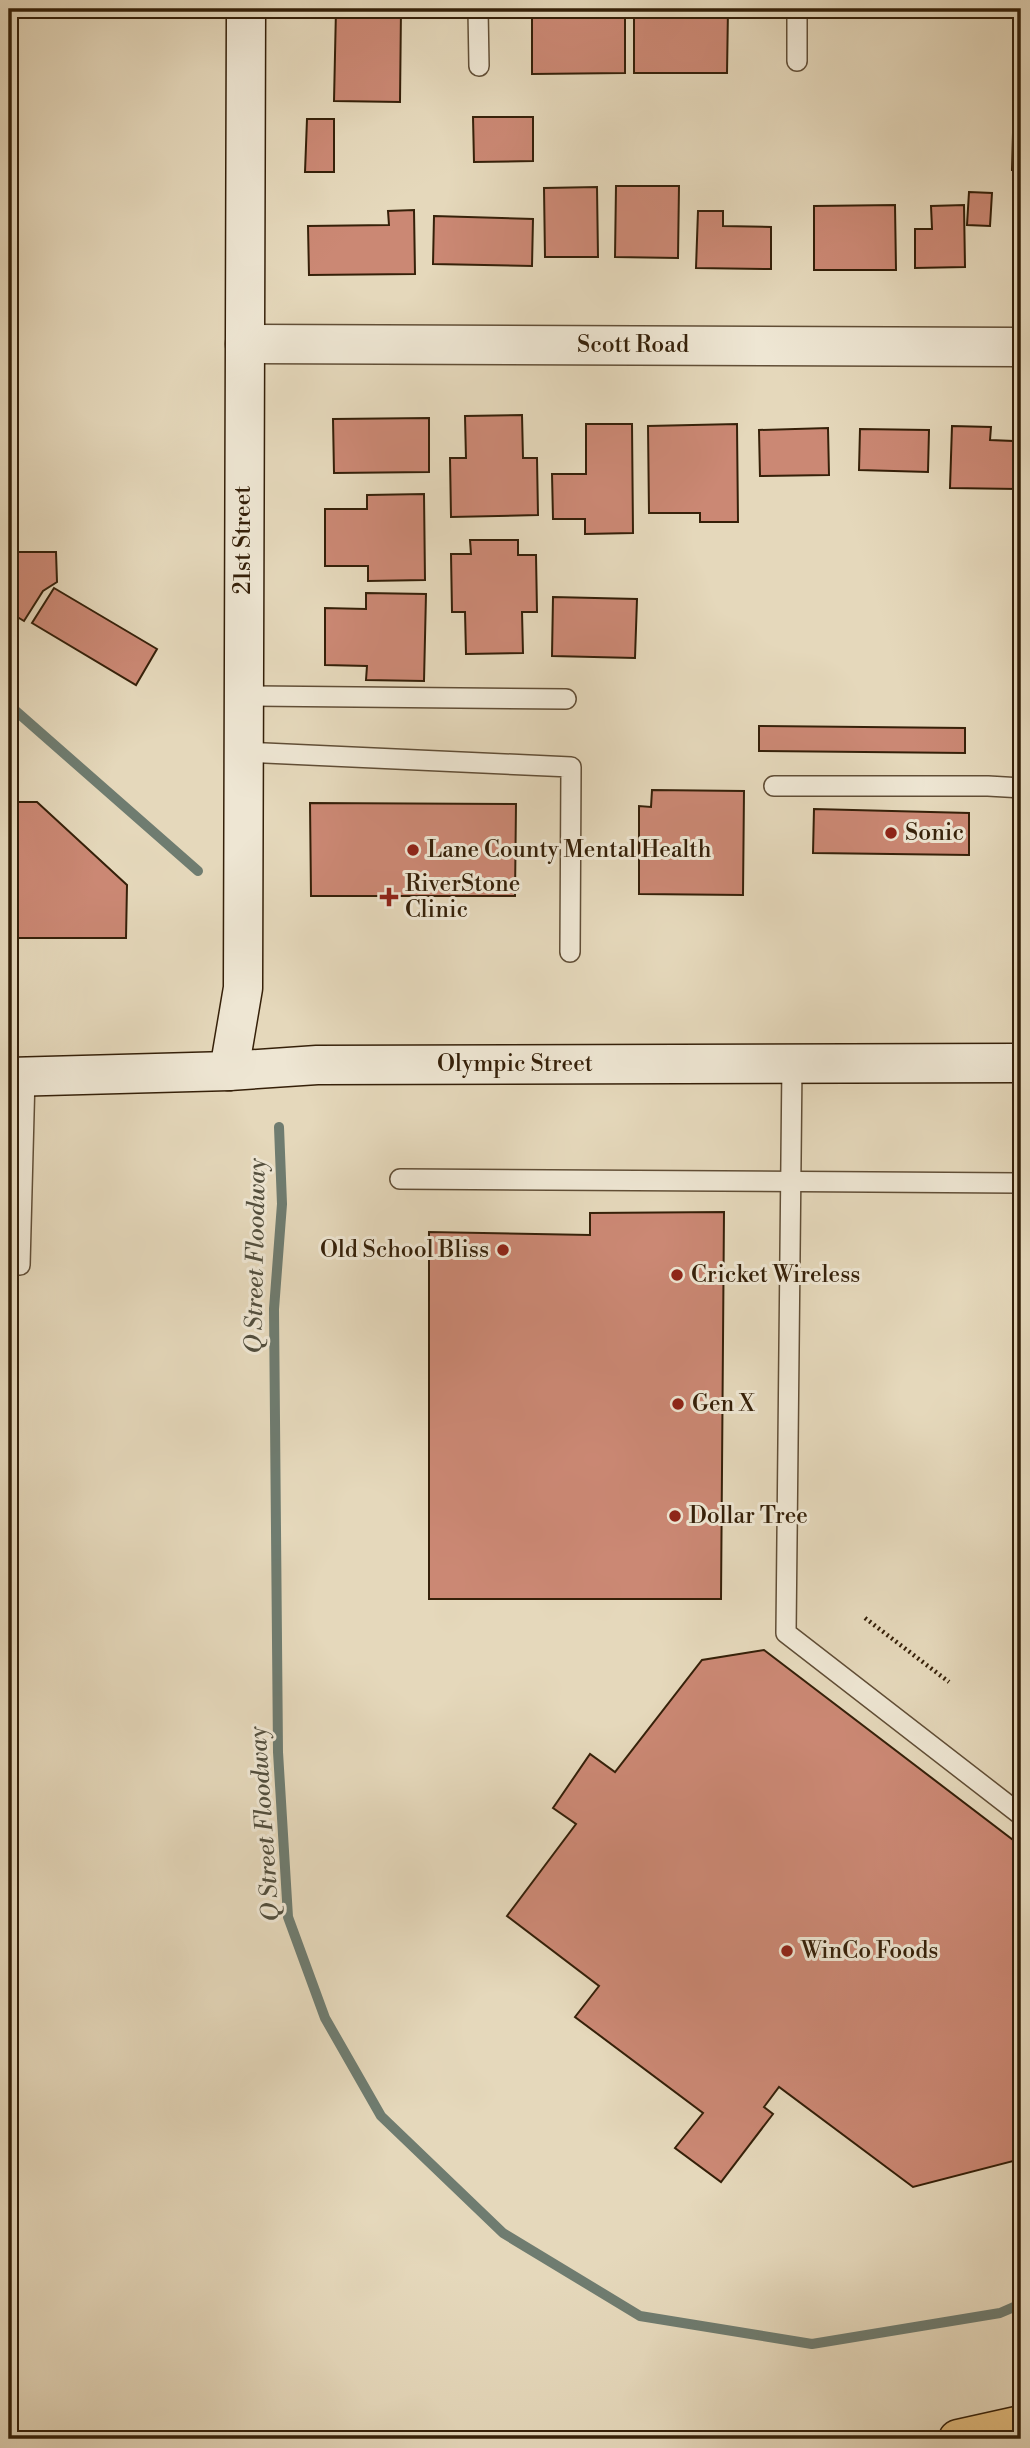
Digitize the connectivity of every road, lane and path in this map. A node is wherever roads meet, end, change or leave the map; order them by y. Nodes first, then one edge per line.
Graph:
1 (246, 9) edge
2 (478, 9) edge
3 (797, 9) edge
4 (797, 61) dead end
5 (479, 66) dead end
6 (245, 344) junction
7 (1021, 347) edge
8 (243, 696) junction
9 (566, 699) dead end
10 (243, 752) junction
11 (774, 786) dead end
12 (1021, 788) edge
13 (570, 952) dead end
14 (1021, 1063) edge
15 (792, 1064) junction
16 (229, 1071) junction
17 (17, 1077) edge
18 (400, 1179) dead end
19 (791, 1182) junction
20 (1021, 1183) edge
21 (9, 1265) edge
22 (865, 1618) dead end
23 (948, 1682) dead end
24 (1021, 1815) edge
25 (1021, 2425) edge
26 (958, 2439) edge

1 - 6 street, 21st Street
2 - 5 lane
3 - 4 lane
6 - 7 street, Scott Road
6 - 8 street, 21st Street
8 - 9 lane
8 - 10 street, 21st Street
10 - 13 lane
10 - 16 street, 21st Street
11 - 12 lane
14 - 15 street, Olympic Street
15 - 16 street, Olympic Street
15 - 19 lane
16 - 17 street, Olympic Street
17 - 21 lane
18 - 19 lane
19 - 20 lane
19 - 24 lane
22 - 23 path
25 - 26 highway

